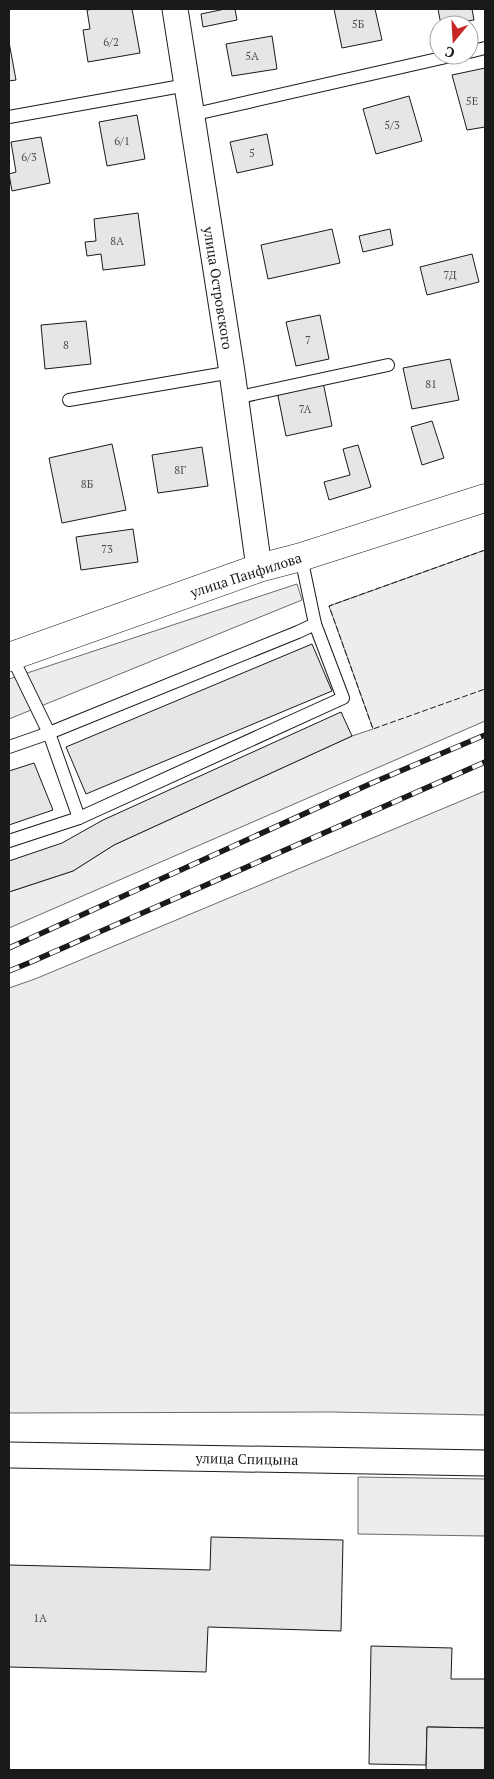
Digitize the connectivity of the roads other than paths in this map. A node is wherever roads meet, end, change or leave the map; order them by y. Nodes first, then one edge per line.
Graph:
1 (175, 9) edge
2 (429, 61) edge
3 (187, 85) junction
4 (191, 115) junction
5 (9, 116) edge
6 (388, 365) dead end
7 (232, 372) junction
8 (235, 398) junction
9 (69, 400) dead end
10 (485, 498) edge
11 (301, 557) junction
12 (259, 568) junction
13 (315, 624) junction
14 (10, 657) edge
15 (49, 733) junction
16 (9, 747) edge
17 (79, 818) junction
18 (9, 841) edge
19 (9, 1455) edge
20 (485, 1463) edge

1 - 3 street, улица Островского
2 - 4 lane
3 - 4 street, улица Островского
3 - 5 lane
4 - 7 street, улица Островского
6 - 8 lane
7 - 8 street, улица Островского
7 - 9 lane
8 - 12 street, улица Островского
10 - 11 main road, улица Панфилова
11 - 12 main road, улица Панфилова
11 - 13 lane
12 - 14 main road, улица Панфилова
13 - 15 lane
13 - 17 lane
14 - 15 lane
15 - 16 lane
15 - 17 lane
17 - 18 lane
19 - 20 street, улица Спицына

